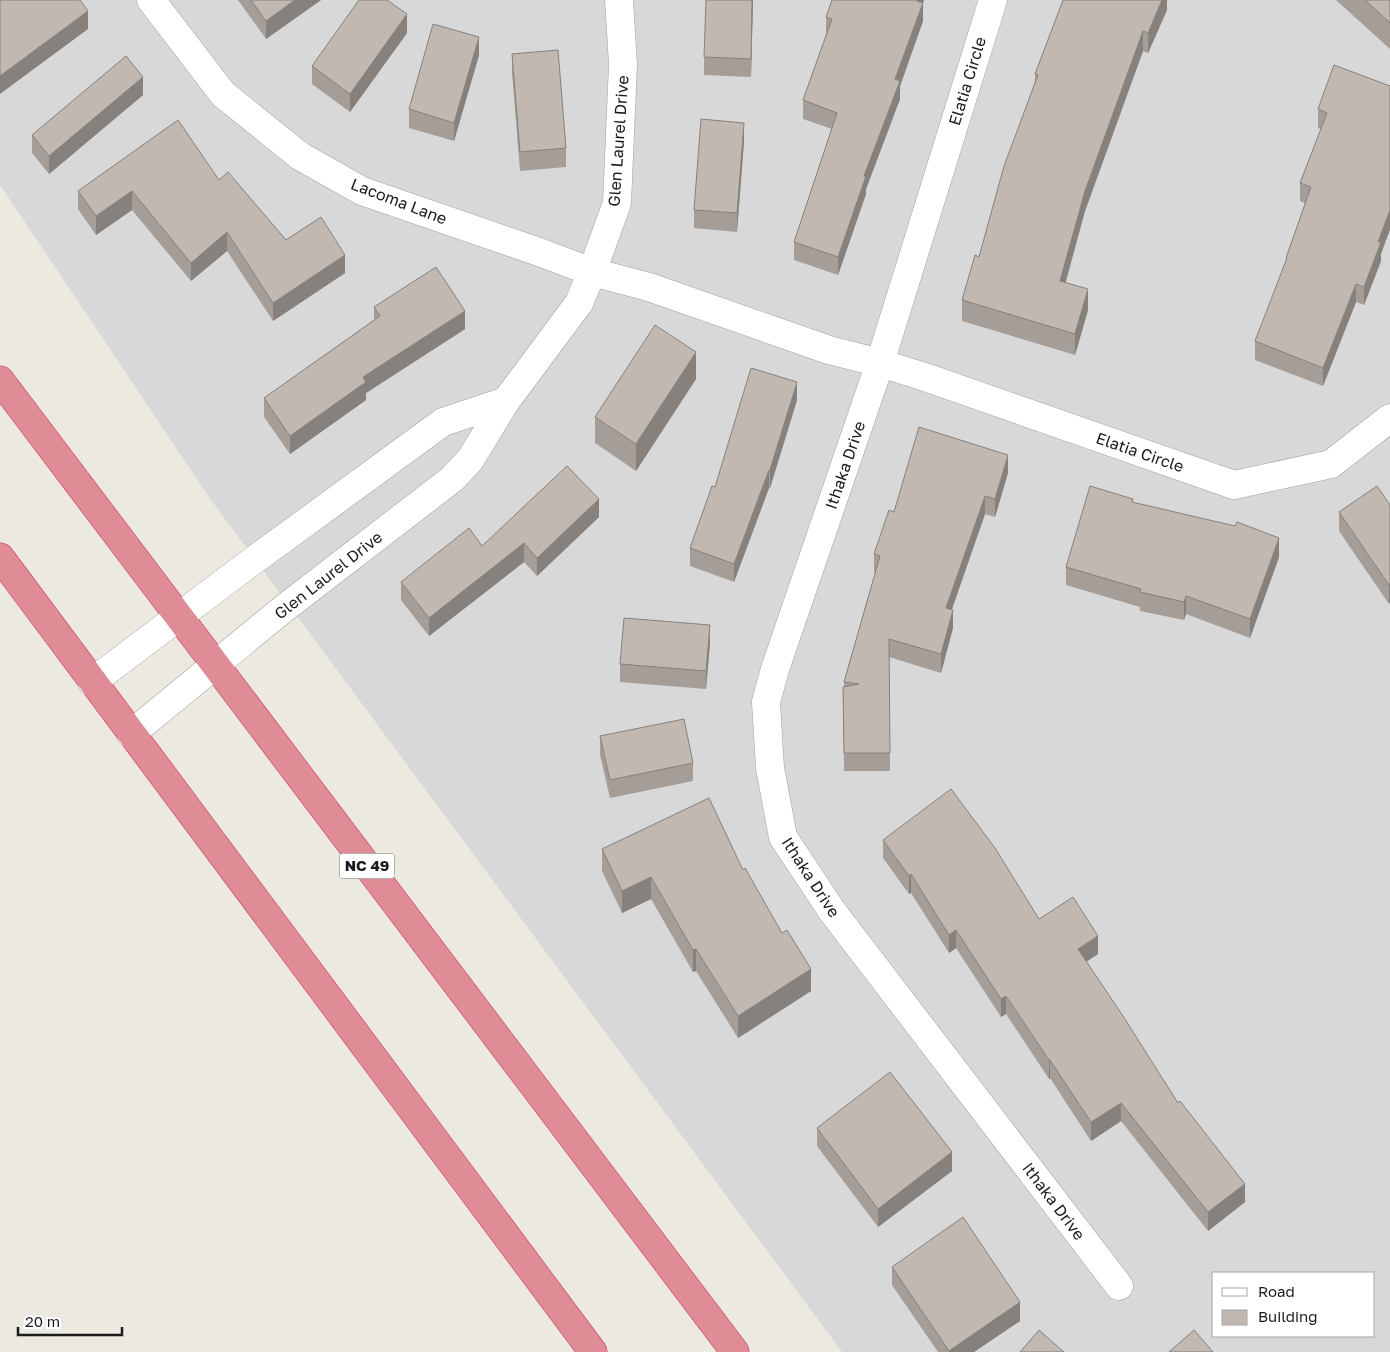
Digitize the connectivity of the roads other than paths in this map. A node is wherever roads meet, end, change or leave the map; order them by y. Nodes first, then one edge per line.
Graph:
1 (151, 0) edge
2 (619, 0) edge
3 (993, 0) edge
4 (592, 272) junction
5 (880, 363) junction
6 (0, 380) edge
7 (506, 401) junction
8 (1390, 418) edge
9 (0, 558) edge
10 (179, 617) junction
11 (215, 665) junction
12 (92, 682) junction
13 (131, 734) junction
14 (1120, 1286) dead end
15 (593, 1352) edge
16 (735, 1352) edge

1 - 4 street, Lacoma Lane
2 - 4 street, Glen Laurel Drive
3 - 5 street, Elatia Circle
4 - 5 street, Elatia Circle
4 - 7 street, Glen Laurel Drive
5 - 8 street, Elatia Circle
5 - 14 street, Ithaka Drive
6 - 10 highway, NC 49
7 - 10 street
7 - 11 street, Glen Laurel Drive
9 - 12 highway
10 - 11 highway, NC 49
10 - 12 street
11 - 13 street, Glen Laurel Drive
11 - 16 highway, NC 49
12 - 13 highway
13 - 15 highway

